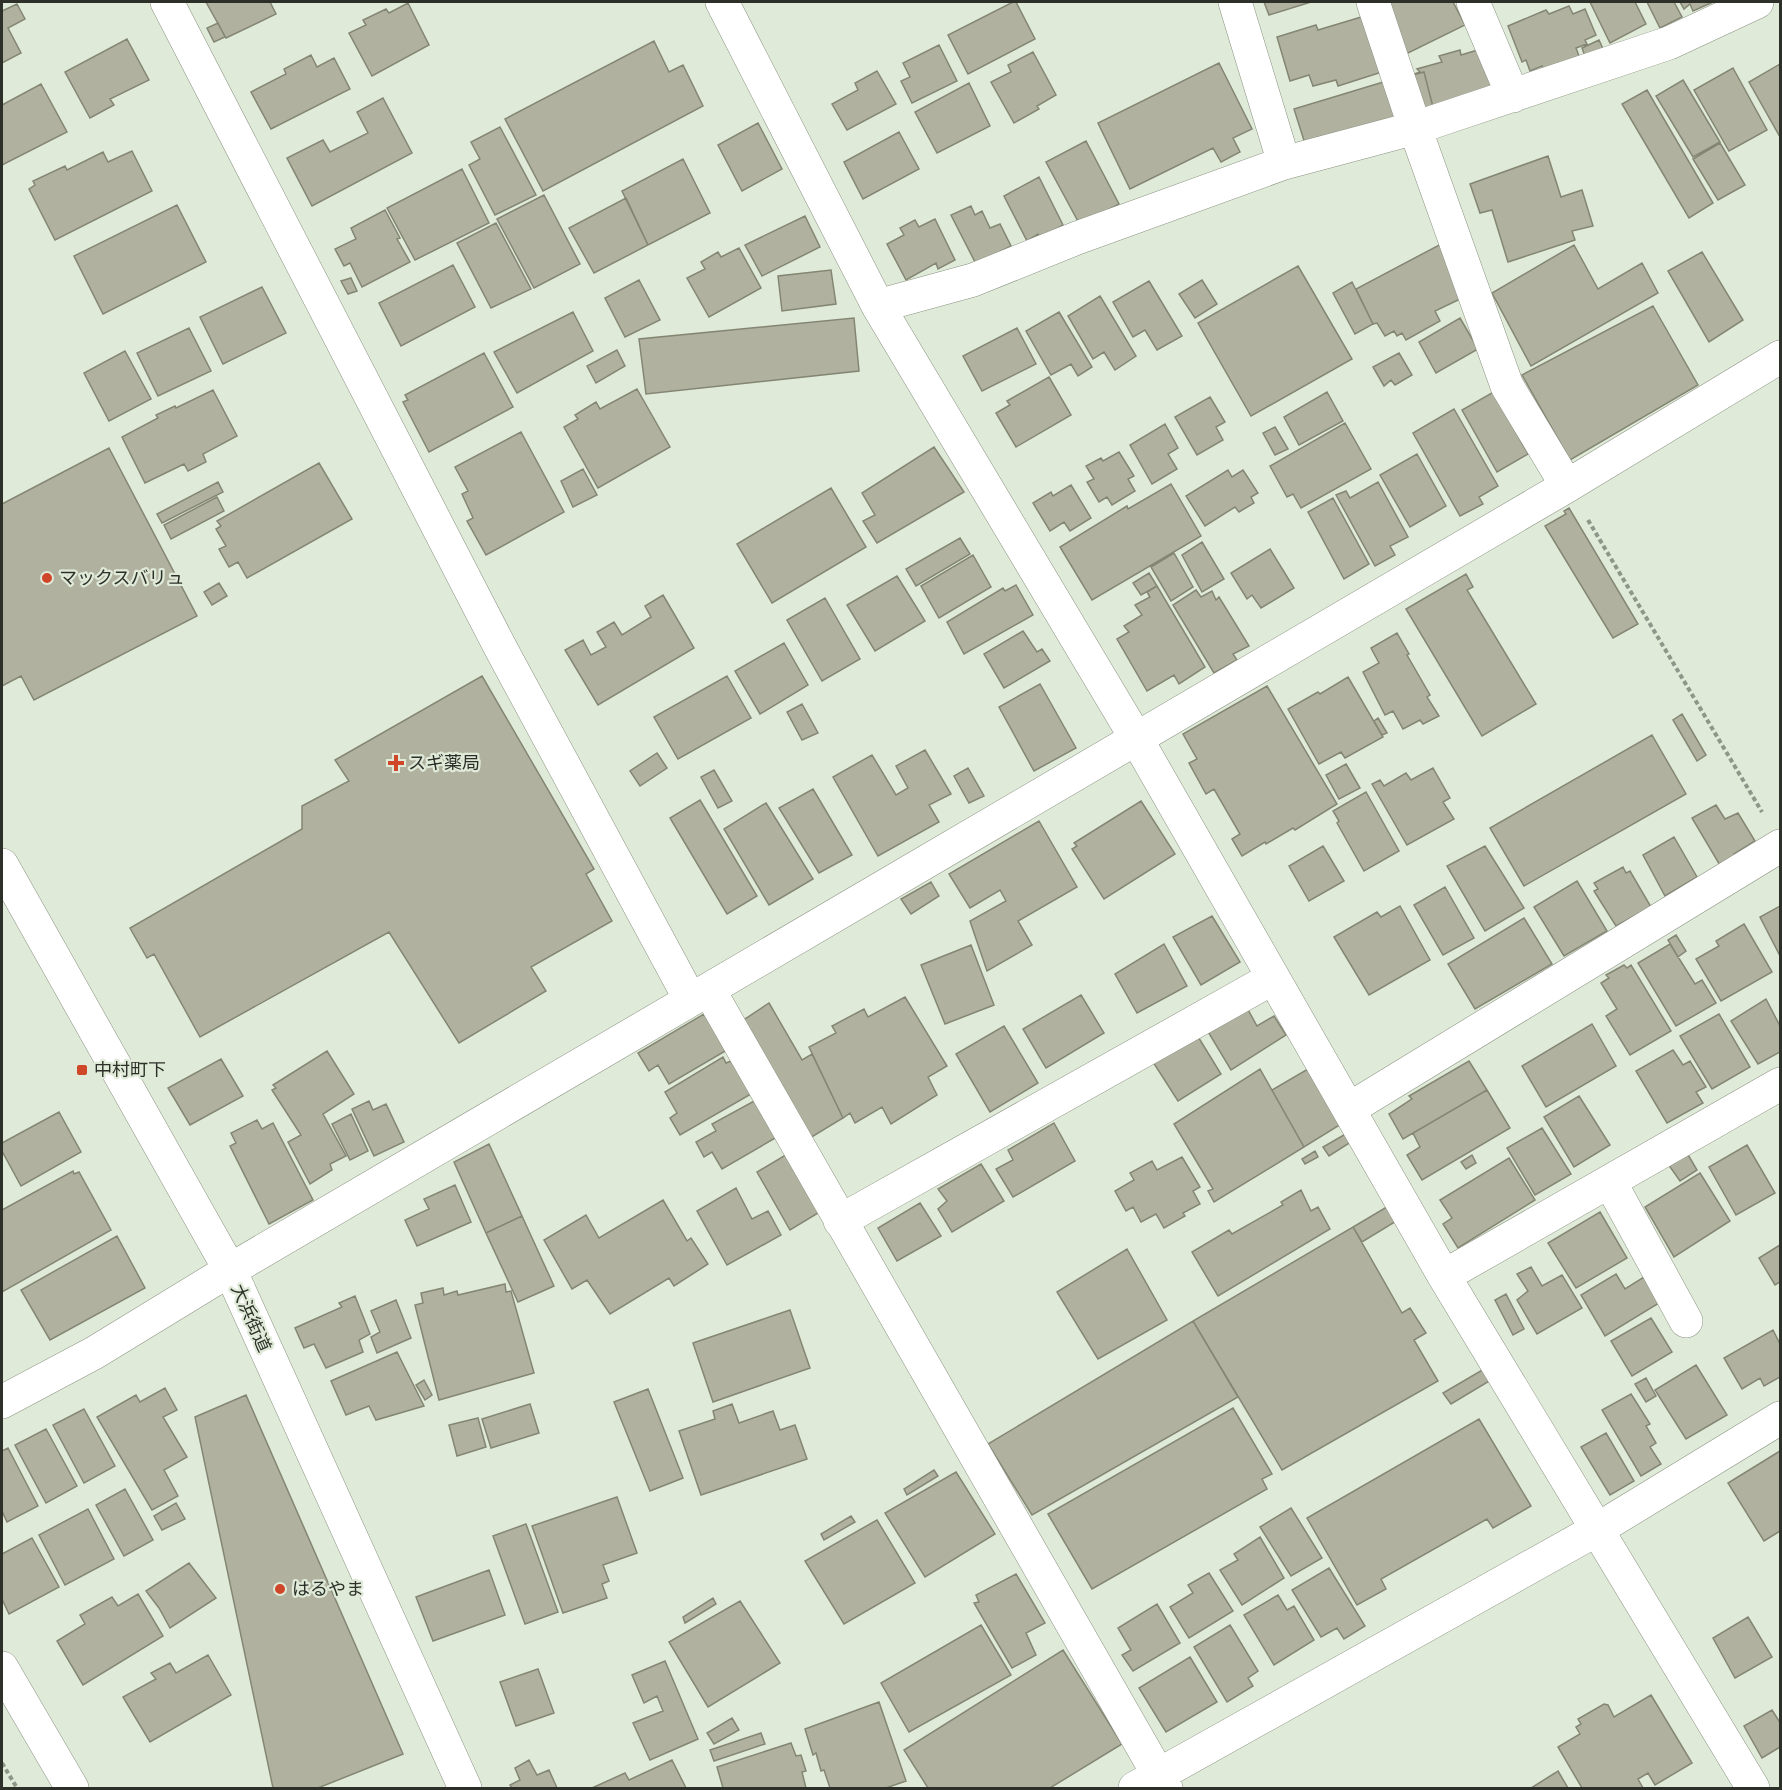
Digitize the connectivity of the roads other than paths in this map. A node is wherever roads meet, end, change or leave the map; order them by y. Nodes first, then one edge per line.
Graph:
1 (167, 2) edge
2 (722, 2) edge
3 (1235, 2) edge
4 (1373, 2) edge
5 (1473, 2) edge
6 (1757, 2) edge
7 (1513, 96) junction
8 (1415, 128) junction
9 (1284, 163) junction
10 (878, 306) junction
11 (1780, 357) edge
12 (1568, 486) junction
13 (1136, 738) junction
14 (1780, 846) edge
15 (2, 865) edge
16 (1273, 978) junction
17 (700, 994) junction
18 (1780, 1084) edge
19 (1349, 1109) junction
20 (1610, 1182) junction
21 (840, 1221) junction
22 (230, 1270) junction
23 (1444, 1276) junction
24 (1686, 1321) dead end
25 (2, 1402) edge
26 (1780, 1418) edge
27 (1598, 1529) junction
28 (2, 1668) edge
29 (1153, 1784) edge
30 (72, 1788) edge
31 (465, 1788) edge
32 (1753, 1788) edge

1 - 17 street
2 - 10 street
3 - 9 street
4 - 8 street
5 - 7 street
6 - 7 street
7 - 8 street
8 - 9 street
8 - 12 street
9 - 10 street
10 - 13 street
11 - 12 street
12 - 13 street
13 - 16 street
13 - 17 street
14 - 19 street
15 - 22 street, 大浜街道
16 - 19 street
16 - 21 street
17 - 21 street
17 - 22 street
18 - 20 street
19 - 23 street
20 - 23 street
20 - 24 street
21 - 29 street
22 - 25 street
22 - 31 street, 大浜街道
23 - 27 street
26 - 27 street
27 - 29 street
27 - 32 street
28 - 30 street

